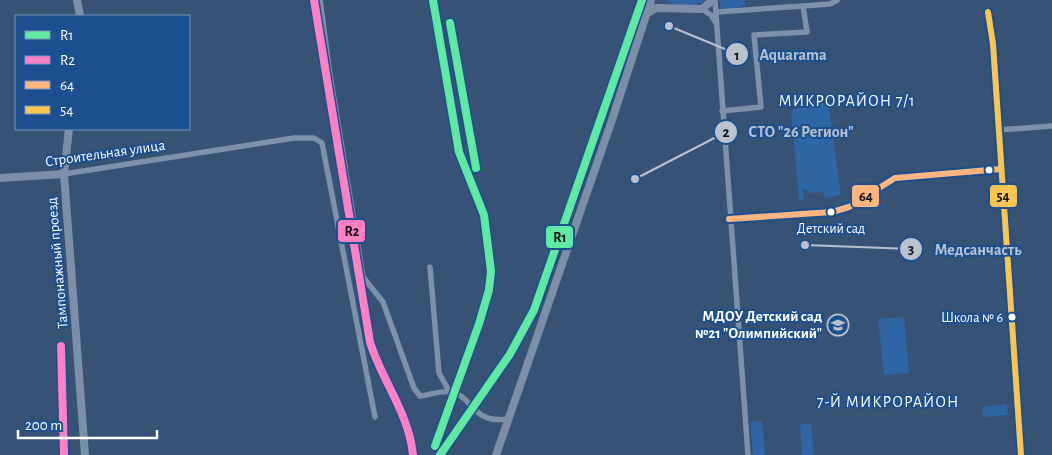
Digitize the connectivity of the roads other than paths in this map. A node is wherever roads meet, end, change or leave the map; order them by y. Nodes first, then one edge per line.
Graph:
1 (77, 0) edge
2 (320, 0) edge
3 (651, 0) edge
4 (658, 0) edge
5 (714, 0) edge
6 (837, 0) edge
7 (803, 6) junction
8 (667, 8) junction
9 (702, 9) junction
10 (717, 12) junction
11 (988, 12) dead end
12 (646, 14) junction
13 (80, 15) edge
14 (717, 24) junction
15 (722, 110) junction
16 (1052, 126) edge
17 (69, 130) edge
18 (998, 130) junction
19 (1001, 169) junction
20 (64, 174) junction
21 (0, 178) edge
22 (729, 219) junction
23 (430, 267) dead end
24 (450, 391) junction
25 (375, 417) dead end
26 (507, 418) junction
27 (85, 455) edge
28 (496, 455) edge
29 (748, 455) edge
30 (1021, 455) edge

1 - 13 main road
2 - 24 street
3 - 12 main road
4 - 8 main road
5 - 9 main road
5 - 10 street
6 - 7 street
7 - 10 street
7 - 15 street
8 - 9 main road
8 - 12 main road
9 - 14 street
10 - 14 street
11 - 18 street
12 - 26 main road
14 - 15 street
15 - 22 street
16 - 18 street
17 - 20 main road, Тампонажный проезд
18 - 19 street
19 - 22 street
19 - 30 street
20 - 21 main road, Строительная улица
20 - 25 street, Строительная улица
20 - 27 main road, Тампонажный проезд
22 - 29 street
23 - 24 street
24 - 26 street
26 - 28 main road

